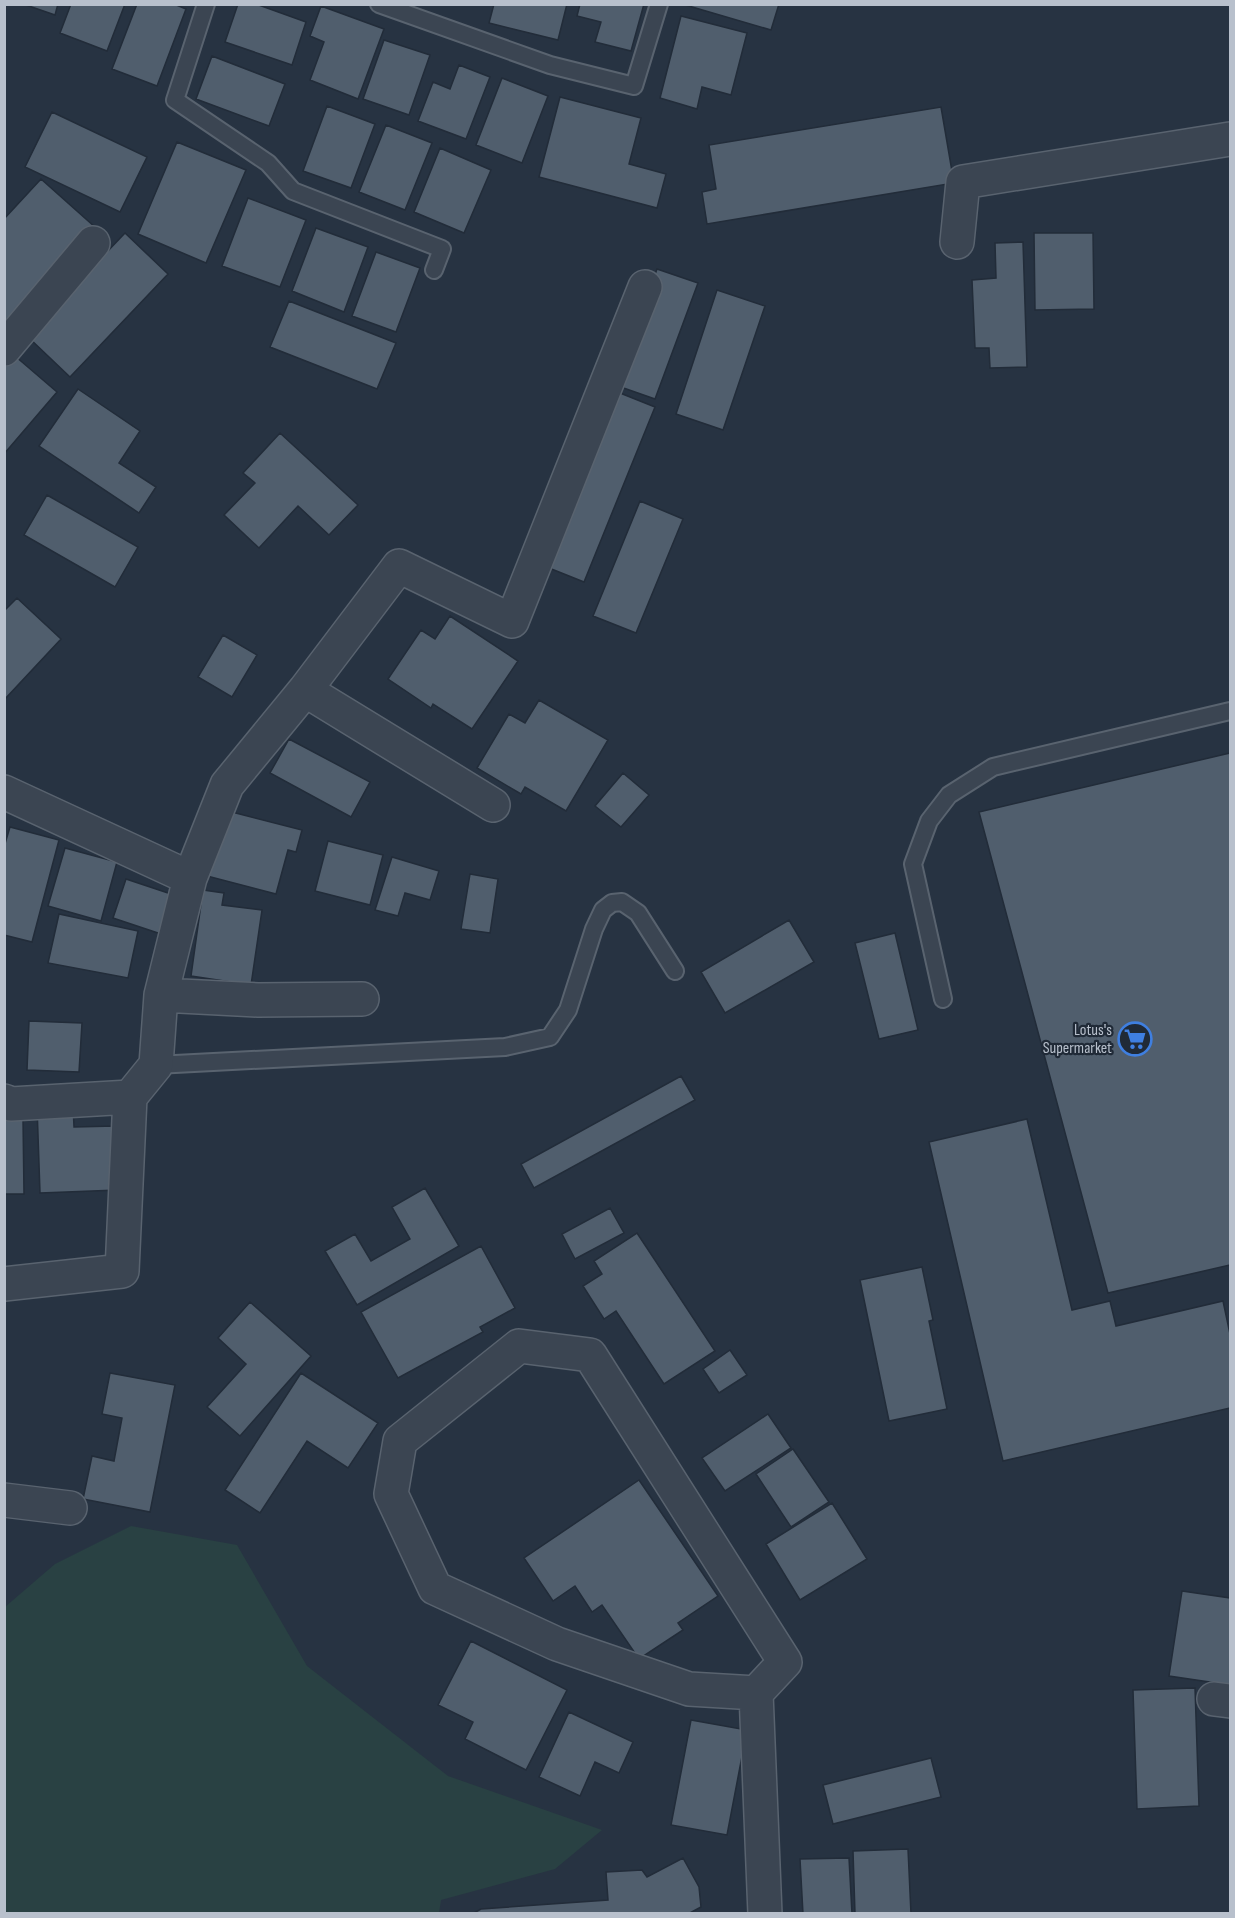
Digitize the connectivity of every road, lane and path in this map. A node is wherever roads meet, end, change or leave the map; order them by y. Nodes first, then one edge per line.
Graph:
1 (206, 4) edge
2 (379, 4) edge
3 (658, 4) edge
4 (1230, 139) edge
5 (957, 242) dead end
6 (93, 243) dead end
7 (434, 270) dead end
8 (645, 287) dead end
9 (4, 350) edge
10 (305, 690) junction
11 (1230, 711) edge
12 (4, 792) edge
13 (493, 805) dead end
14 (190, 878) junction
15 (675, 971) dead end
16 (161, 995) junction
17 (362, 999) dead end
18 (943, 999) dead end
19 (156, 1065) junction
20 (130, 1097) junction
21 (4, 1101) edge
22 (4, 1284) edge
23 (4, 1500) edge
24 (70, 1508) dead end
25 (756, 1693) junction
26 (765, 1914) edge

1 - 7 lane
2 - 3 lane
4 - 5 street
6 - 9 street
8 - 10 street
10 - 13 street
10 - 14 street
11 - 18 lane
12 - 14 street
14 - 16 street
15 - 19 lane
16 - 17 street
16 - 19 street
19 - 20 street
20 - 21 street
20 - 22 street
23 - 24 street
25 - 25 street
25 - 26 street

